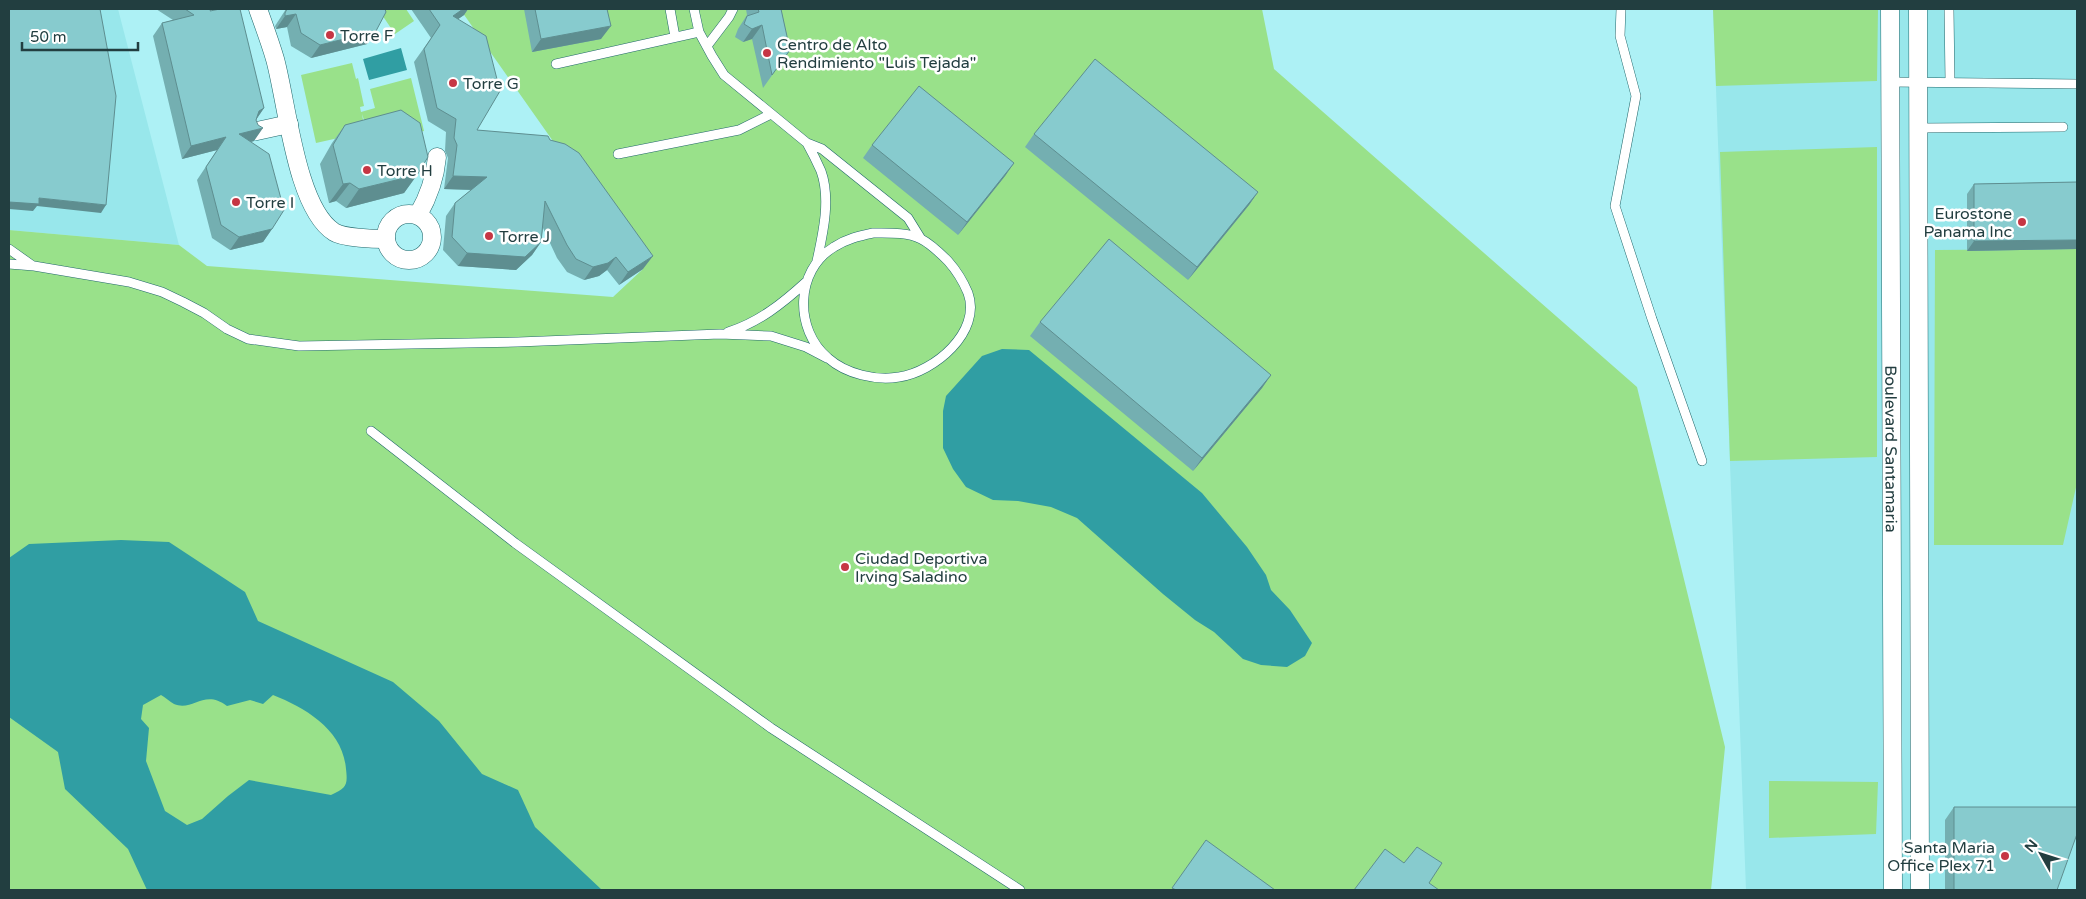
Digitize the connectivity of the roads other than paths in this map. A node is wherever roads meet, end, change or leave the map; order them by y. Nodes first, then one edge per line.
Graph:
1 (258, 9) edge
2 (670, 9) edge
3 (694, 9) edge
4 (732, 9) edge
5 (1621, 9) edge
6 (1890, 9) edge
7 (1918, 9) edge
8 (1949, 9) edge
9 (699, 32) junction
10 (674, 37) junction
11 (707, 46) junction
12 (556, 64) dead end
13 (1890, 82) junction
14 (1919, 82) junction
15 (1950, 82) junction
16 (2077, 84) edge
17 (771, 114) junction
18 (289, 124) junction
19 (2063, 127) dead end
20 (1920, 128) junction
21 (257, 131) edge
22 (807, 143) junction
23 (618, 154) dead end
24 (437, 157) dead end
25 (418, 215) junction
26 (386, 239) junction
27 (921, 239) junction
28 (9, 249) edge
29 (817, 261) junction
30 (9, 264) edge
31 (34, 266) junction
32 (806, 282) junction
33 (720, 334) junction
34 (827, 358) junction
35 (371, 431) dead end
36 (1702, 461) dead end
37 (1020, 890) edge
38 (1893, 890) edge
39 (1920, 890) edge

1 - 18 street
2 - 10 lane
3 - 9 lane
4 - 11 lane
5 - 36 lane
6 - 13 street, Boulevard Santamaria
7 - 14 street, Boulevard Santamaria
8 - 15 lane
9 - 10 lane
9 - 11 lane
10 - 12 lane
11 - 17 lane
13 - 14 lane
13 - 38 street, Boulevard Santamaria
14 - 15 lane
14 - 20 street, Boulevard Santamaria
15 - 16 lane
17 - 22 lane
17 - 23 lane
18 - 21 street
18 - 26 street
19 - 20 lane
20 - 39 street, Boulevard Santamaria
22 - 27 lane
22 - 29 lane
24 - 25 street
25 - 26 street
25 - 26 street
27 - 29 lane
27 - 34 lane
28 - 31 lane
29 - 32 lane
30 - 31 lane
31 - 33 lane
32 - 33 lane
32 - 34 lane
33 - 34 lane
35 - 37 lane

